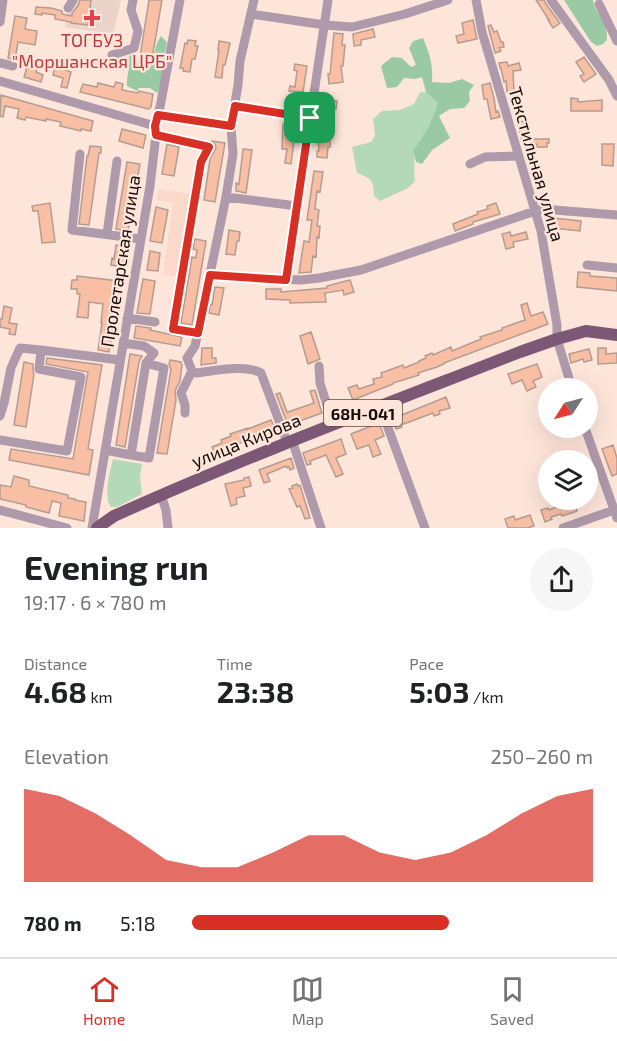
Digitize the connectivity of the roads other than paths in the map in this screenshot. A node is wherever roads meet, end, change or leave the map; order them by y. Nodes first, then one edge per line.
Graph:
1 (133, 0) edge
2 (180, 0) edge
3 (254, 0) edge
4 (328, 0) edge
5 (448, 0) edge
6 (476, 0) edge
7 (551, 0) edge
8 (2, 1) edge
9 (599, 4) dead end
10 (251, 14) junction
11 (0, 22) edge
12 (325, 25) junction
13 (163, 33) dead end
14 (173, 38) junction
15 (617, 41) edge
16 (112, 55) dead end
17 (0, 63) edge
18 (14, 66) dead end
19 (0, 81) edge
20 (617, 96) edge
21 (235, 106) junction
22 (158, 115) junction
23 (310, 118) junction
24 (231, 126) junction
25 (155, 131) junction
26 (80, 154) dead end
27 (519, 156) junction
28 (117, 161) dead end
29 (470, 164) dead end
30 (226, 197) junction
31 (297, 206) junction
32 (535, 210) junction
33 (617, 216) edge
34 (107, 234) junction
35 (141, 239) junction
36 (587, 265) dead end
37 (617, 268) edge
38 (210, 275) junction
39 (286, 280) junction
40 (127, 318) junction
41 (155, 322) dead end
42 (198, 333) junction
43 (617, 335) edge
44 (557, 339) junction
45 (123, 343) junction
46 (41, 350) junction
47 (120, 360) junction
48 (146, 363) junction
49 (319, 366) dead end
50 (192, 371) junction
51 (569, 378) edge
52 (380, 406) junction
53 (185, 413) dead end
54 (0, 416) edge
55 (333, 424) junction
56 (589, 438) edge
57 (0, 440) edge
58 (290, 441) junction
59 (105, 450) junction
60 (130, 455) junction
61 (161, 495) junction
62 (95, 502) junction
63 (0, 510) edge
64 (616, 512) edge
65 (114, 516) junction
66 (67, 528) edge
67 (92, 528) edge
68 (97, 528) edge
69 (168, 528) edge
70 (321, 528) edge
71 (425, 528) edge
72 (563, 528) edge

1 - 16 street
2 - 14 street, Пролетарская улица
3 - 10 street
4 - 12 street
5 - 12 street
6 - 27 street, Текстильная улица
7 - 20 street
8 - 11 street
9 - 15 street
10 - 12 street
10 - 21 street
12 - 23 street
13 - 14 street
14 - 22 street, Пролетарская улица
17 - 18 street
19 - 25 street
21 - 23 street
21 - 24 street
22 - 24 street
22 - 25 street, Пролетарская улица
23 - 31 street
24 - 30 street
25 - 35 street, Пролетарская улица
25 - 42 street
26 - 34 street
27 - 29 street
27 - 32 street, Текстильная улица
28 - 34 street
30 - 31 street
30 - 38 street
31 - 39 street
32 - 33 street
32 - 39 street
32 - 44 street, Текстильная улица
34 - 35 street
35 - 40 street, Пролетарская улица
36 - 37 street
38 - 39 street
38 - 42 street
40 - 41 street
40 - 45 street, Пролетарская улица
42 - 50 street
43 - 44 main road, улица Кирова / 68Н-041
44 - 51 street, Текстильная улица
44 - 52 main road, улица Кирова / 68Н-041
45 - 47 street, Пролетарская улица
45 - 48 street
46 - 47 street
46 - 54 street
46 - 57 street
47 - 59 street, Пролетарская улица
48 - 60 street
48 - 60 street
49 - 55 street
50 - 53 street
50 - 58 street
52 - 55 main road, улица Кирова / 68Н-041
52 - 71 street
55 - 58 main road, улица Кирова / 68Н-041
56 - 64 street
58 - 61 main road, улица Кирова / 68Н-041
58 - 70 street
59 - 60 street
59 - 62 street, Пролетарская улица
61 - 65 main road, улица Кирова / 68Н-041
61 - 69 street
62 - 65 street
62 - 67 street, Пролетарская улица
63 - 66 street
64 - 72 street
65 - 68 main road, улица Кирова / 68Н-041

